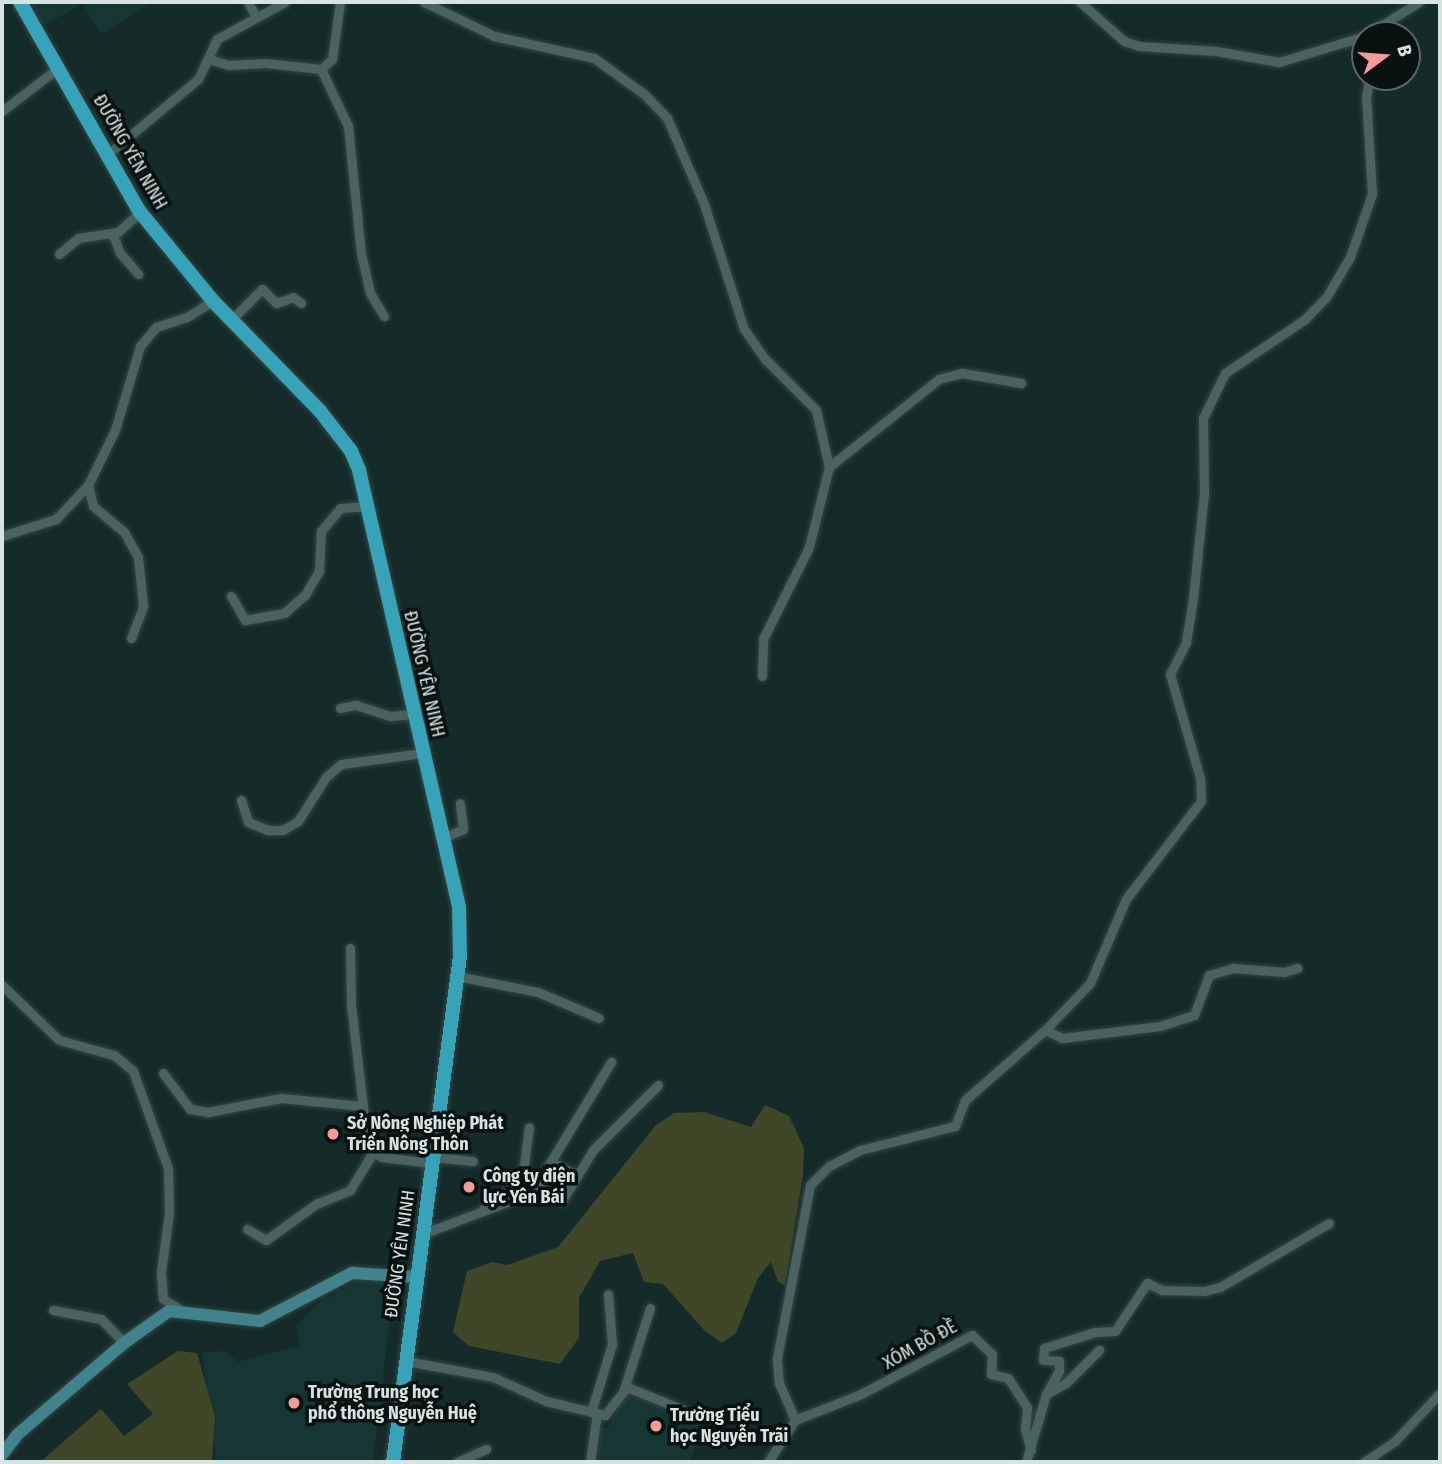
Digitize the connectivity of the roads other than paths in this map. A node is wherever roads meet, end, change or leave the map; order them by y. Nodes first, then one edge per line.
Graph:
1 (20, 2) edge
2 (248, 2) edge
3 (285, 2) edge
4 (340, 2) edge
5 (424, 2) edge
6 (1080, 2) edge
7 (1419, 2) edge
8 (256, 18) junction
9 (1395, 21) edge
10 (1351, 40) edge
11 (209, 59) junction
12 (58, 68) junction
13 (321, 68) junction
14 (1367, 91) edge
15 (2, 111) edge
16 (108, 154) junction
17 (140, 212) junction
18 (113, 235) junction
19 (59, 254) dead end
20 (138, 274) dead end
21 (213, 301) junction
22 (301, 303) dead end
23 (384, 316) dead end
24 (231, 320) junction
25 (1021, 383) dead end
26 (828, 467) junction
27 (88, 485) junction
28 (366, 506) junction
29 (2, 536) edge
30 (231, 596) dead end
31 (131, 638) dead end
32 (762, 676) dead end
33 (340, 708) dead end
34 (414, 714) junction
35 (422, 752) junction
36 (242, 800) dead end
37 (460, 803) dead end
38 (443, 838) junction
39 (350, 948) dead end
40 (1297, 968) dead end
41 (457, 976) junction
42 (2, 985) edge
43 (600, 1018) dead end
44 (1045, 1030) junction
45 (611, 1062) dead end
46 (163, 1073) dead end
47 (658, 1085) dead end
48 (363, 1106) junction
49 (529, 1127) dead end
50 (372, 1154) junction
51 (432, 1160) junction
52 (473, 1161) dead end
53 (551, 1162) junction
54 (577, 1175) junction
55 (562, 1201) dead end
56 (467, 1218) junction
57 (1329, 1223) dead end
58 (247, 1229) dead end
59 (422, 1234) junction
60 (416, 1277) junction
61 (608, 1294) dead end
62 (178, 1308) junction
63 (650, 1308) dead end
64 (53, 1310) dead end
65 (124, 1343) junction
66 (1099, 1350) dead end
67 (406, 1361) junction
68 (624, 1389) junction
69 (1440, 1393) edge
70 (1046, 1394) junction
71 (684, 1410) dead end
72 (594, 1412) junction
73 (795, 1420) junction
74 (486, 1450) dead end
75 (1031, 1450) junction
76 (2, 1455) edge
77 (393, 1462) edge
78 (457, 1462) edge
79 (590, 1462) edge
80 (768, 1462) edge
81 (1026, 1462) edge
82 (1364, 1462) edge

1 - 12 main road, ĐƯỜNG YÊN NINH
2 - 8 street
3 - 8 street
4 - 13 street
5 - 26 street
6 - 10 street
7 - 9 street
8 - 11 street
11 - 13 street
11 - 16 street
12 - 15 street
12 - 16 main road, ĐƯỜNG YÊN NINH
13 - 23 street
14 - 44 street
16 - 17 main road, ĐƯỜNG YÊN NINH
17 - 18 street
17 - 21 main road, ĐƯỜNG YÊN NINH
18 - 19 street
18 - 20 street
21 - 24 main road, ĐƯỜNG YÊN NINH
21 - 27 street
22 - 24 street
24 - 28 main road, ĐƯỜNG YÊN NINH
25 - 26 street
26 - 32 street
27 - 29 street
27 - 31 street
28 - 30 street
28 - 34 main road, ĐƯỜNG YÊN NINH
33 - 34 street
34 - 35 main road, ĐƯỜNG YÊN NINH
35 - 36 street
35 - 38 main road, ĐƯỜNG YÊN NINH
37 - 38 street
38 - 41 main road, ĐƯỜNG YÊN NINH
39 - 48 street
40 - 44 street
41 - 43 street
41 - 51 main road, ĐƯỜNG YÊN NINH
42 - 62 street
44 - 73 street
45 - 53 street
46 - 48 street
47 - 54 street
48 - 50 street
49 - 56 street
50 - 51 street
50 - 58 street
51 - 52 street
51 - 59 main road, ĐƯỜNG YÊN NINH
53 - 54 street
53 - 56 street
54 - 55 street
56 - 59 street
57 - 70 street
59 - 60 main road, ĐƯỜNG YÊN NINH
60 - 62 street
60 - 67 main road, ĐƯỜNG YÊN NINH
61 - 72 street
62 - 65 street
63 - 68 street
64 - 65 street
65 - 76 street
66 - 70 street
67 - 72 street
67 - 77 main road, ĐƯỜNG YÊN NINH
68 - 71 street
68 - 72 street
69 - 82 street
70 - 75 street
72 - 79 street
73 - 75 street, XÓM BỒ ĐỀ
73 - 80 street
74 - 78 street
75 - 81 street

